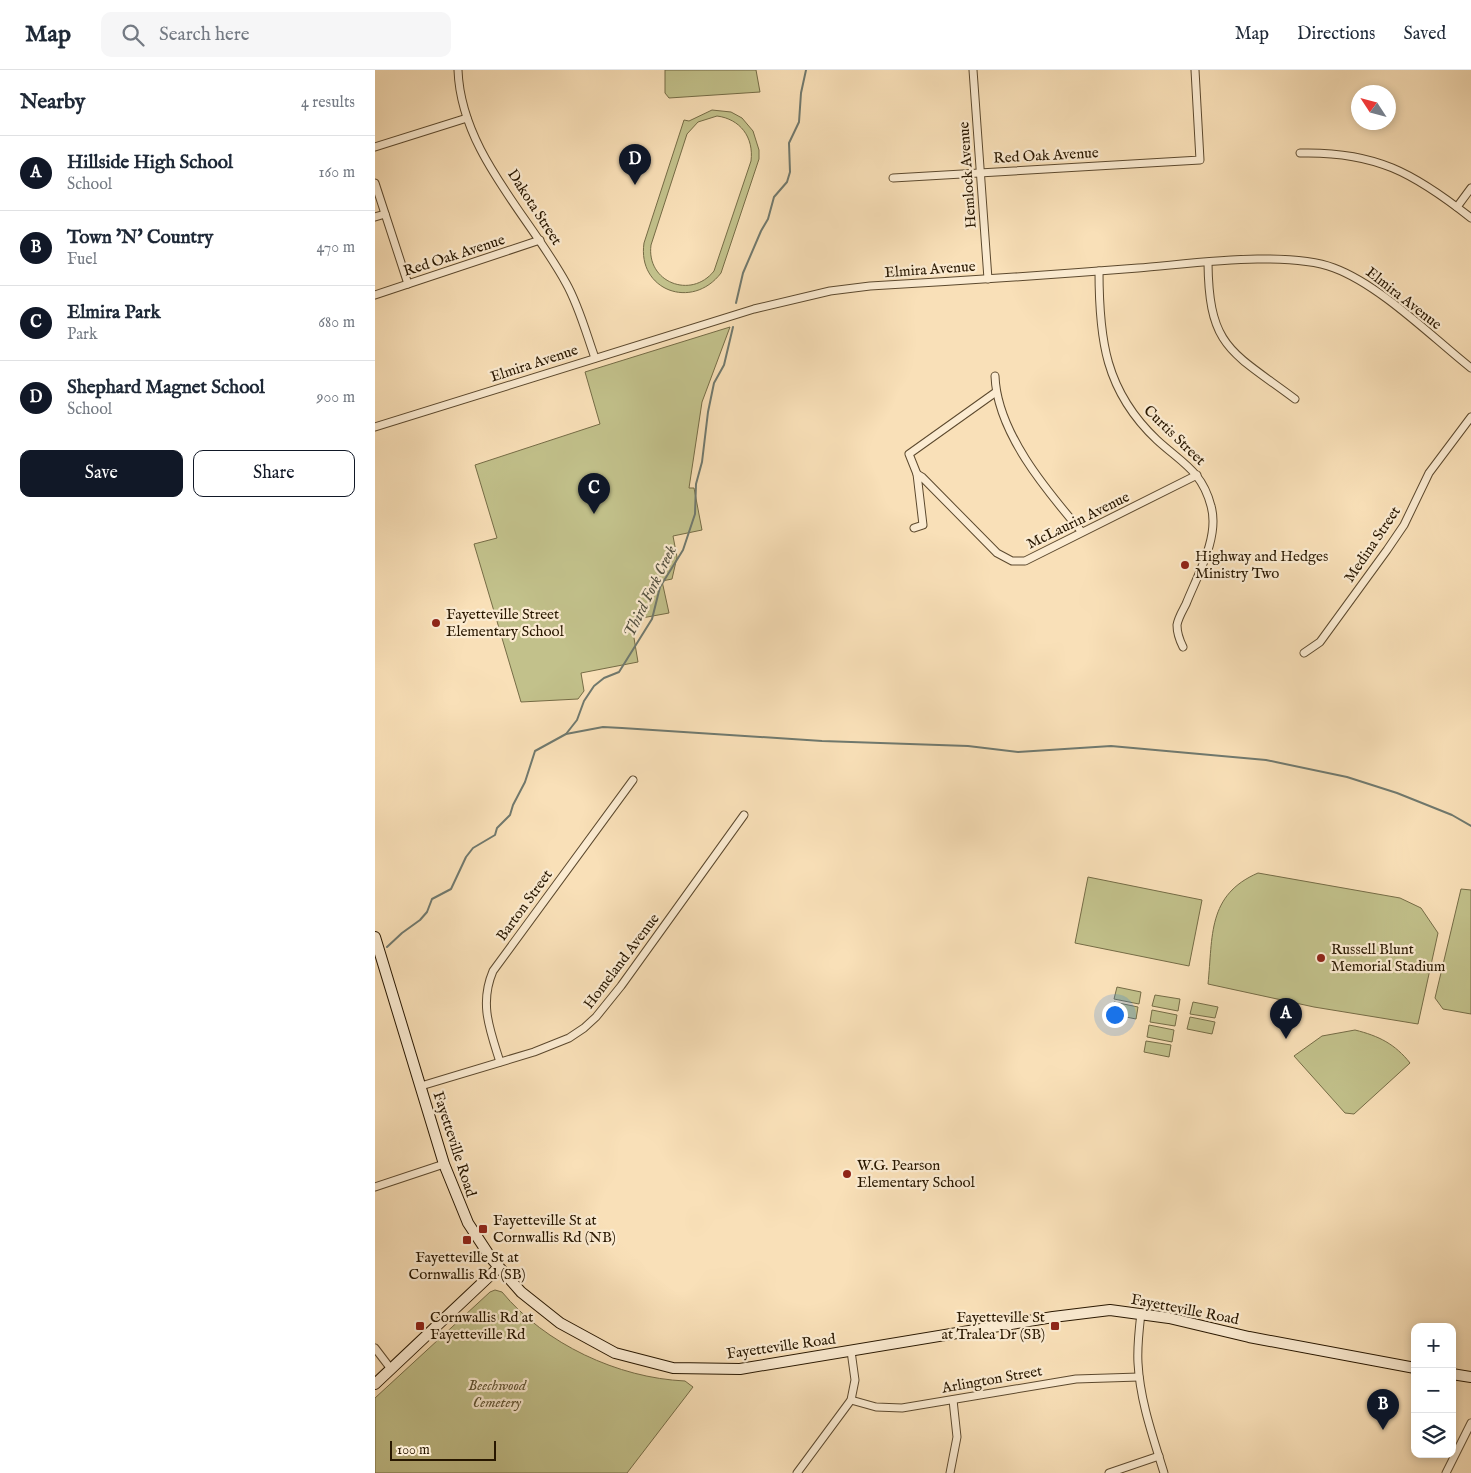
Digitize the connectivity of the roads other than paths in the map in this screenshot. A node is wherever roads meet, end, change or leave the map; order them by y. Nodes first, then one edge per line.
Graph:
1 (458, 70) edge
2 (973, 70) edge
3 (1195, 70) edge
4 (467, 118) junction
5 (375, 147) edge
6 (1300, 153) dead end
7 (981, 173) junction
8 (893, 178) dead end
9 (375, 183) edge
10 (1471, 188) edge
11 (1457, 207) junction
12 (385, 214) junction
13 (375, 217) edge
14 (1471, 218) edge
15 (540, 240) junction
16 (1208, 262) junction
17 (1099, 271) junction
18 (988, 279) junction
19 (408, 284) junction
20 (375, 295) edge
21 (595, 358) junction
22 (1471, 368) edge
23 (995, 376) dead end
24 (995, 392) junction
25 (1295, 398) dead end
26 (1471, 417) edge
27 (375, 428) edge
28 (917, 474) junction
29 (1197, 475) junction
30 (914, 528) dead end
31 (1081, 531) junction
32 (1183, 647) dead end
33 (1304, 653) dead end
34 (633, 780) dead end
35 (744, 815) dead end
36 (375, 937) edge
37 (500, 1062) junction
38 (421, 1086) junction
39 (444, 1164) junction
40 (375, 1187) edge
41 (498, 1268) junction
42 (1141, 1313) junction
43 (375, 1348) edge
44 (851, 1351) junction
45 (1411, 1367) edge
46 (391, 1369) junction
47 (1456, 1375) edge
48 (1139, 1377) junction
49 (1471, 1377) edge
50 (375, 1384) edge
51 (851, 1400) junction
52 (953, 1400) junction
53 (1471, 1423) edge
54 (1159, 1456) junction
55 (797, 1473) edge
56 (950, 1473) edge
57 (1109, 1473) edge
58 (1164, 1473) edge
59 (1446, 1473) edge

1 - 4 street, Dakota Street
2 - 7 street, Hemlock Avenue
3 - 7 street, Red Oak Avenue
4 - 5 street
4 - 15 street, Dakota Street
6 - 11 street
7 - 8 street, Red Oak Avenue
7 - 18 street, Hemlock Avenue
9 - 12 street
10 - 11 street
11 - 14 street
12 - 13 street
12 - 19 street
15 - 19 street, Red Oak Avenue
15 - 21 street, Dakota Street
16 - 17 street, Elmira Avenue
16 - 22 street, Elmira Avenue
16 - 25 street
17 - 18 street, Elmira Avenue
17 - 29 street, Curtis Street
18 - 21 street, Elmira Avenue
19 - 20 street, Red Oak Avenue
21 - 27 street, Elmira Avenue
23 - 24 street
24 - 28 street
24 - 31 street
26 - 33 street, Medina Street
28 - 30 street
28 - 31 street, McLaurin Avenue
29 - 31 street, McLaurin Avenue
29 - 32 street, Curtis Street
34 - 37 street, Barton Street
35 - 37 street, Homeland Avenue
36 - 38 main road, Fayetteville Road
37 - 38 street, Homeland Avenue
38 - 39 main road, Fayetteville Road
39 - 40 street
39 - 41 main road, Fayetteville Road
41 - 44 main road, Fayetteville Road
41 - 46 main road
42 - 44 main road, Fayetteville Road
42 - 45 main road, Fayetteville Road
42 - 48 street
43 - 46 street
44 - 51 street
46 - 50 main road
47 - 49 main road
48 - 52 street, Arlington Street
48 - 54 street
51 - 52 street, Arlington Street
51 - 55 street
52 - 56 street
53 - 59 street
54 - 57 street
54 - 58 street

